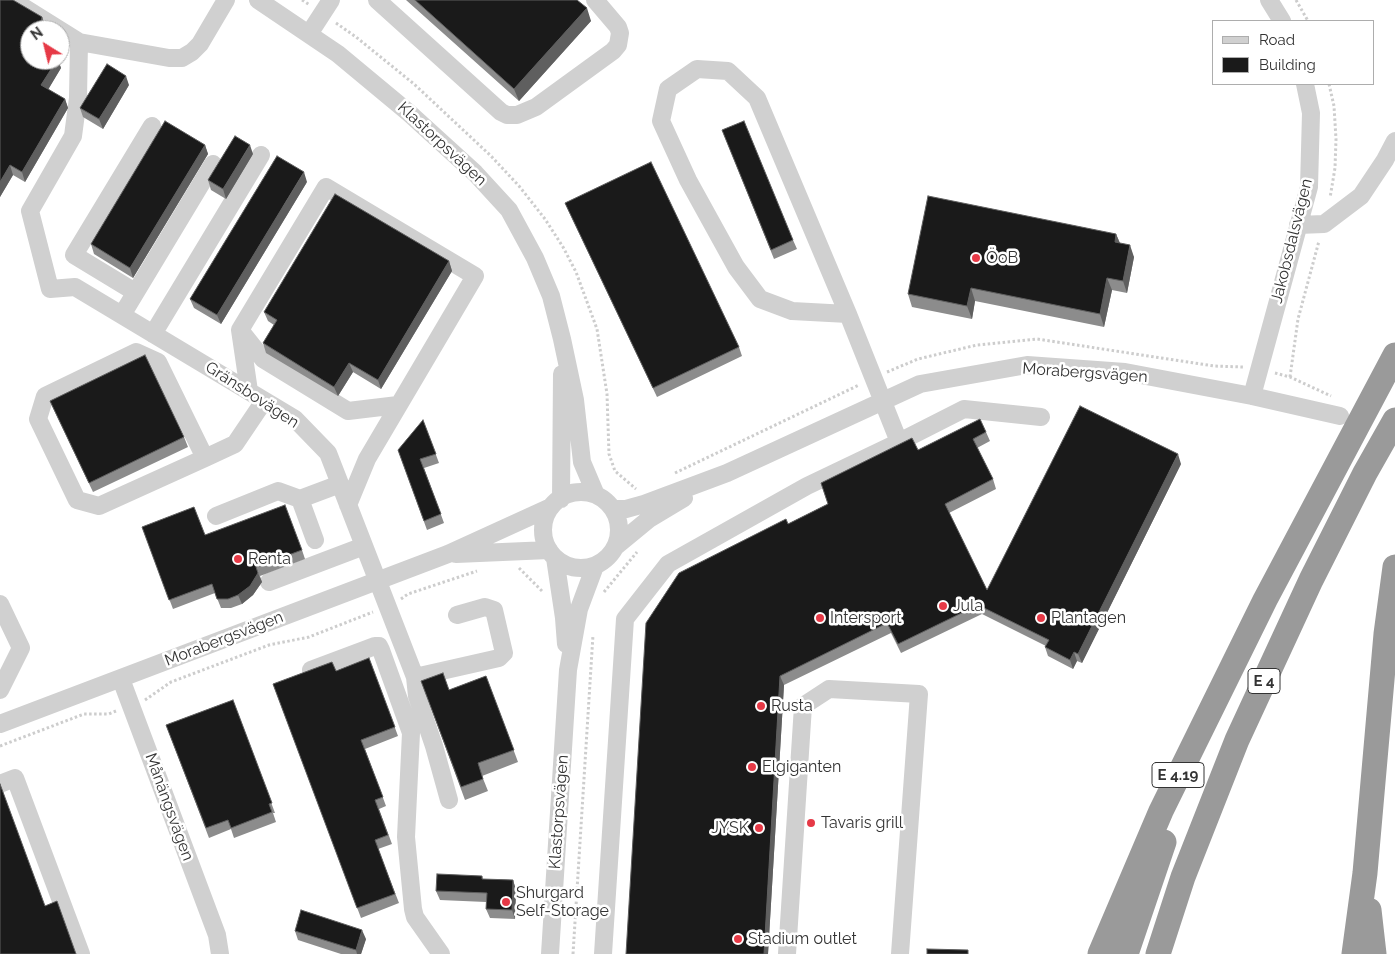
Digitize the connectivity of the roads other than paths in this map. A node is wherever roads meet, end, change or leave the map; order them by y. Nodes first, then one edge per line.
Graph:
1 (12, 0) edge
2 (226, 0) edge
3 (258, 0) edge
4 (332, 0) edge
5 (377, 0) edge
6 (595, 0) edge
7 (1270, 0) edge
8 (1281, 20) edge
9 (308, 34) junction
10 (79, 42) junction
11 (1305, 85) edge
12 (152, 126) dead end
13 (1395, 141) edge
14 (261, 155) dead end
15 (213, 164) dead end
16 (1298, 225) junction
17 (135, 292) junction
18 (848, 314) junction
19 (122, 315) junction
20 (240, 330) junction
21 (153, 334) junction
22 (562, 339) junction
23 (1395, 355) edge
24 (249, 391) junction
25 (1252, 396) junction
26 (264, 401) junction
27 (882, 401) junction
28 (398, 405) junction
29 (1340, 416) dead end
30 (1041, 417) dead end
31 (1395, 420) edge
32 (899, 442) junction
33 (205, 458) junction
34 (728, 473) junction
35 (340, 484) junction
36 (596, 496) junction
37 (300, 499) junction
38 (556, 503) junction
39 (348, 505) junction
40 (613, 509) junction
41 (216, 516) dead end
42 (315, 540) dead end
43 (364, 546) junction
44 (615, 547) junction
45 (448, 554) junction
46 (552, 554) junction
47 (595, 566) junction
48 (1395, 567) edge
49 (377, 581) junction
50 (269, 582) dead end
51 (1266, 600) junction
52 (0, 604) edge
53 (457, 615) dead end
54 (568, 670) junction
55 (301, 674) edge
56 (121, 678) junction
57 (415, 678) junction
58 (0, 690) edge
59 (0, 724) edge
60 (0, 784) edge
61 (449, 800) dead end
62 (1366, 873) junction
63 (81, 954) edge
64 (220, 954) edge
65 (441, 954) edge
66 (550, 954) edge
67 (603, 954) edge
68 (787, 954) edge
69 (900, 954) edge
70 (1100, 954) edge
71 (1126, 954) edge
72 (1158, 954) edge
73 (1354, 954) edge
74 (1374, 954) edge

1 - 10 street
2 - 10 street
3 - 9 street, Klastorpsvägen
4 - 9 street
5 - 6 street
7 - 8 street
9 - 22 street, Klastorpsvägen
10 - 19 street, Gränsbovägen
11 - 16 street, Jakobsdalsvägen
12 - 17 street
13 - 16 street
14 - 21 street
15 - 17 street
16 - 25 street, Jakobsdalsvägen
17 - 19 street
18 - 18 street
18 - 27 street
19 - 21 street, Gränsbovägen
20 - 24 street
20 - 28 street
20 - 28 street
21 - 24 street, Gränsbovägen
22 - 36 street, Klastorpsvägen
22 - 38 street, Klastorpsvägen
23 - 51 highway, E 4
24 - 26 street, Gränsbovägen
25 - 27 street, Morabergsvägen
25 - 29 street, Morabergsvägen
26 - 33 street
26 - 35 street, Gränsbovägen
27 - 32 street
27 - 34 street, Morabergsvägen
28 - 39 street
30 - 32 street
31 - 72 highway, E 4
32 - 67 street
33 - 33 street
34 - 40 street, Morabergsvägen
34 - 44 street, Morabergsvägen
35 - 37 street
35 - 39 street, Gränsbovägen
36 - 38 street
36 - 40 street
37 - 41 street
37 - 42 street
38 - 45 street, Morabergsvägen
38 - 46 street
39 - 43 street, Gränsbovägen
40 - 44 street
43 - 49 street, Gränsbovägen
43 - 50 street
44 - 47 street
45 - 46 street, Morabergsvägen
45 - 49 street, Morabergsvägen
46 - 47 street
46 - 54 street, Klastorpsvägen
47 - 54 street, Klastorpsvägen
48 - 62 highway
49 - 56 street, Morabergsvägen
49 - 57 street, Gränsbovägen
51 - 70 highway, E 4.19
51 - 71 highway, E 4
52 - 58 street
53 - 57 street
54 - 66 street, Klastorpsvägen
55 - 65 street
56 - 59 street, Morabergsvägen
56 - 64 street, Månängsvägen
57 - 61 street, Gränsbovägen
60 - 63 street
62 - 73 highway
62 - 74 highway
68 - 69 street

